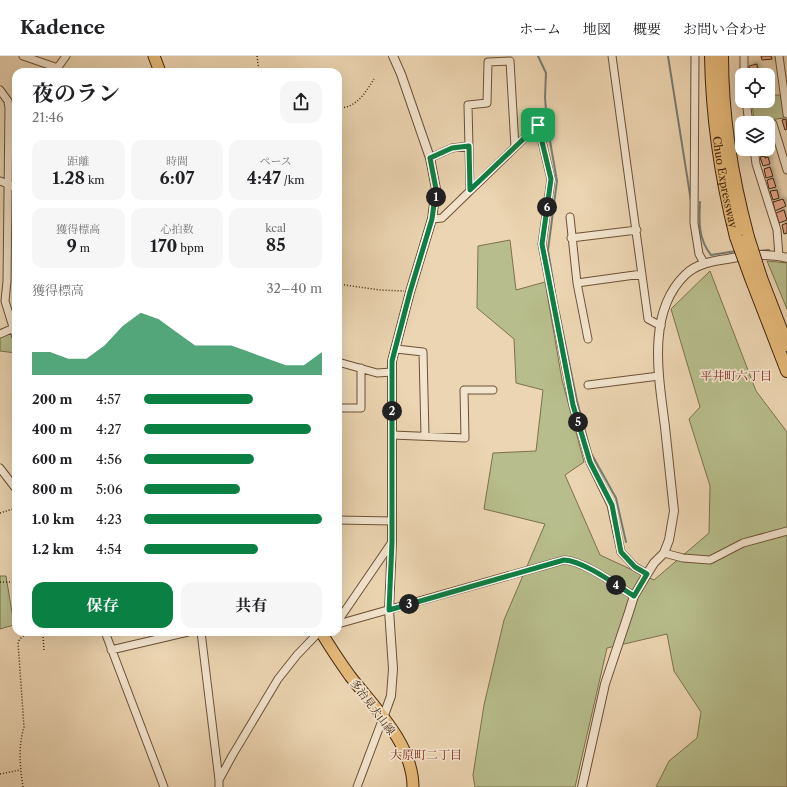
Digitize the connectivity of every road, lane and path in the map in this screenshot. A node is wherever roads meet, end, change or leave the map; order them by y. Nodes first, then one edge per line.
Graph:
1 (23, 56) edge
2 (66, 56) edge
3 (154, 56) edge
4 (257, 56) edge
5 (393, 56) edge
6 (612, 56) edge
7 (695, 56) edge
8 (711, 56) edge
9 (722, 56) edge
10 (744, 56) edge
11 (779, 56) edge
12 (487, 59) edge
13 (52, 68) edge
14 (58, 68) edge
15 (158, 68) edge
16 (258, 68) edge
17 (744, 68) edge
18 (374, 79) dead end
19 (0, 90) edge
20 (342, 108) edge
21 (787, 114) edge
22 (775, 131) edge
23 (469, 146) junction
24 (515, 147) junction
25 (755, 156) edge
26 (430, 158) junction
27 (787, 170) edge
28 (0, 181) edge
29 (12, 186) edge
30 (470, 190) junction
31 (570, 217) dead end
32 (432, 219) junction
33 (637, 230) junction
34 (4, 236) edge
35 (742, 237) junction
36 (572, 238) junction
37 (779, 256) junction
38 (787, 258) edge
39 (704, 263) junction
40 (642, 274) junction
41 (756, 278) junction
42 (3, 280) edge
43 (577, 283) junction
44 (342, 285) edge
45 (410, 292) junction
46 (12, 321) edge
47 (661, 326) junction
48 (12, 328) edge
49 (0, 334) edge
50 (588, 339) dead end
51 (787, 345) edge
52 (396, 349) junction
53 (342, 363) edge
54 (361, 368) junction
55 (787, 371) edge
56 (392, 372) junction
57 (659, 376) junction
58 (588, 385) dead end
59 (493, 390) dead end
60 (342, 408) edge
61 (392, 434) junction
62 (425, 436) junction
63 (0, 468) edge
64 (12, 484) edge
65 (12, 509) edge
66 (0, 513) edge
67 (342, 520) edge
68 (392, 521) junction
69 (787, 531) edge
70 (392, 542) junction
71 (664, 553) junction
72 (647, 574) junction
73 (0, 582) edge
74 (12, 582) edge
75 (634, 596) junction
76 (389, 610) junction
77 (342, 616) edge
78 (342, 621) edge
79 (22, 636) edge
80 (43, 636) edge
81 (106, 636) edge
82 (171, 636) edge
83 (201, 636) edge
84 (316, 636) edge
85 (323, 636) edge
86 (111, 650) junction
87 (44, 652) dead end
88 (383, 718) junction
89 (20, 770) junction
90 (0, 774) edge
91 (219, 784) edge
92 (23, 787) edge
93 (164, 787) edge
94 (357, 787) edge
95 (413, 787) edge
96 (582, 787) edge

1 - 13 street
2 - 14 street
3 - 15 main road
4 - 16 path
5 - 26 street
6 - 33 street
7 - 39 street
8 - 35 highway, Chuo Expressway
9 - 35 highway, Chuo Expressway
10 - 17 street
11 - 21 street
12 - 23 street
12 - 24 street
18 - 20 path
19 - 29 street
22 - 27 street
23 - 26 street
23 - 30 street
24 - 30 street
24 - 72 street
25 - 37 street
26 - 32 street
28 - 29 street
29 - 34 street
30 - 32 street
31 - 36 street
32 - 45 street
33 - 36 street
33 - 40 street
34 - 42 street
35 - 41 highway, Chuo Expressway, bridge
36 - 43 street
37 - 38 street
37 - 39 street
39 - 47 street
40 - 43 street
40 - 47 street
41 - 51 highway, Chuo Expressway
41 - 55 highway, Chuo Expressway
42 - 46 street
43 - 50 street
44 - 45 path
45 - 52 street
47 - 57 street
48 - 49 street
52 - 56 street
52 - 62 street
53 - 54 street
54 - 56 street
54 - 60 street
56 - 61 street
57 - 58 street
57 - 71 street
59 - 62 street
61 - 62 street
61 - 68 street
63 - 64 street
65 - 66 path
67 - 68 street
68 - 70 street
69 - 71 street
70 - 76 street
70 - 77 street
71 - 72 street
72 - 75 street
73 - 74 path
75 - 76 street
75 - 96 street
76 - 78 street
76 - 88 street
79 - 89 path
80 - 87 path
81 - 86 street
82 - 86 street
83 - 91 street
84 - 91 street
85 - 88 main road, 多治見犬山線
86 - 93 street
88 - 94 street
88 - 95 main road, 多治見犬山線
89 - 90 path
89 - 92 path

